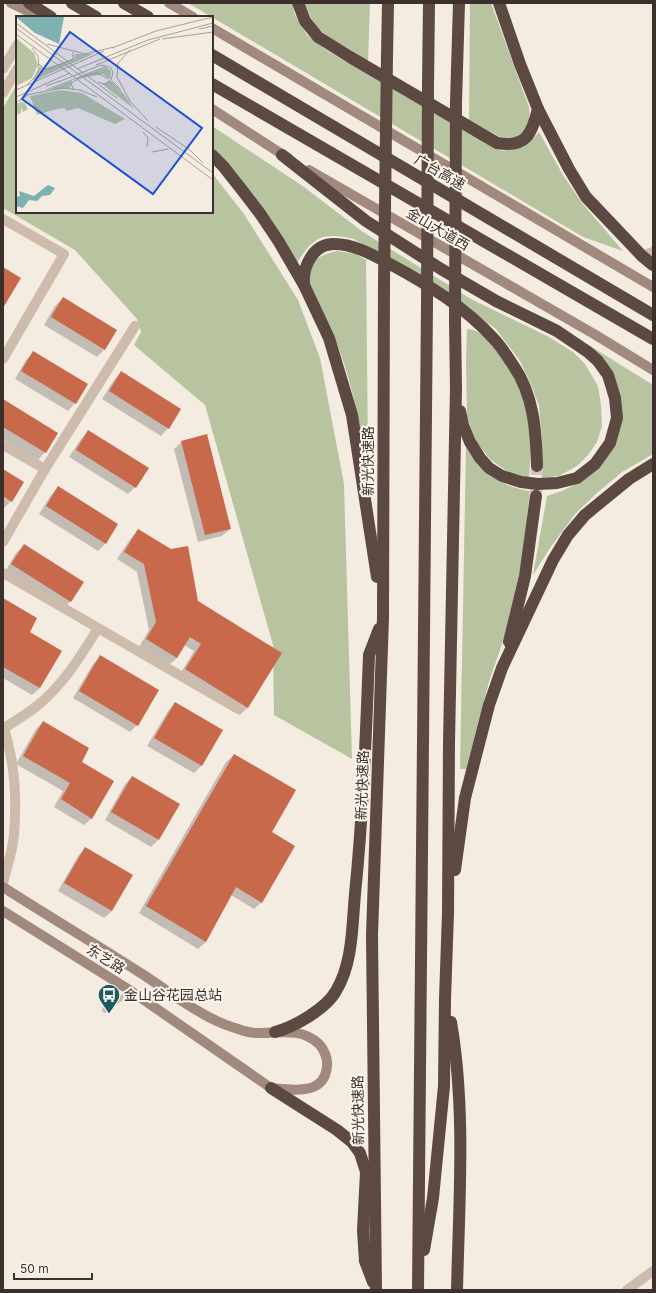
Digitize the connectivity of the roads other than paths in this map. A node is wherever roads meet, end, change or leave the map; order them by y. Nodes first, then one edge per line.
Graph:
1 (11, 3) edge
2 (29, 3) edge
3 (72, 3) edge
4 (124, 3) edge
5 (169, 3) edge
6 (298, 3) edge
7 (388, 3) edge
8 (429, 3) edge
9 (459, 3) edge
10 (499, 3) edge
11 (36, 16) edge
12 (49, 16) edge
13 (94, 16) edge
14 (146, 16) edge
15 (191, 16) edge
16 (213, 29) edge
17 (16, 47) edge
18 (213, 56) edge
19 (3, 69) edge
20 (16, 71) edge
21 (213, 85) edge
22 (3, 93) edge
23 (538, 109) junction
24 (213, 111) edge
25 (282, 155) junction
26 (213, 156) edge
27 (3, 219) edge
28 (647, 254) edge
29 (653, 265) edge
30 (304, 285) junction
31 (653, 287) edge
32 (653, 315) edge
33 (136, 326) dead end
34 (653, 339) edge
35 (3, 359) edge
36 (653, 370) edge
37 (456, 388) junction
38 (3, 445) edge
39 (653, 464) edge
40 (537, 466) tunnel mouth
41 (45, 469) junction
42 (536, 496) tunnel mouth
43 (3, 542) edge
44 (3, 573) edge
45 (383, 618) junction
46 (98, 628) junction
47 (502, 668) junction
48 (238, 709) dead end
49 (3, 727) edge
50 (3, 882) edge
51 (3, 888) edge
52 (3, 911) edge
53 (448, 912) junction
54 (131, 991) junction
55 (446, 994) junction
56 (105, 1010) dead end
57 (275, 1032) junction
58 (271, 1088) junction
59 (653, 1271) edge
60 (418, 1287) edge
61 (376, 1289) edge
62 (457, 1290) edge
63 (627, 1290) edge

1 - 11 main road
2 - 12 highway
3 - 13 highway
4 - 14 highway
5 - 15 main road
6 - 23 highway
7 - 45 highway, 新光快速路, bridge
8 - 60 highway, bridge
9 - 37 highway, bridge
10 - 23 highway
16 - 31 main road
17 - 19 street
18 - 32 highway, 广台高速
20 - 22 street
21 - 34 highway
23 - 28 highway
24 - 25 main road, 金山大道西
25 - 36 main road, 金山大道西
25 - 37 highway
26 - 30 highway
27 - 35 street
28 - 29 highway
30 - 40 highway
30 - 45 highway
33 - 41 street
37 - 53 highway
38 - 41 street
39 - 47 highway
41 - 43 street
42 - 47 highway
44 - 46 street
45 - 57 highway
45 - 61 highway, 新光快速路
46 - 48 street
46 - 49 street
47 - 53 highway
49 - 50 street
51 - 57 main road, 东艺路
52 - 54 main road, 东艺路
53 - 55 highway
54 - 56 lane
54 - 58 main road, 东艺路
55 - 60 highway
55 - 62 highway
57 - 58 main road, 东艺路
58 - 61 highway
59 - 63 street

